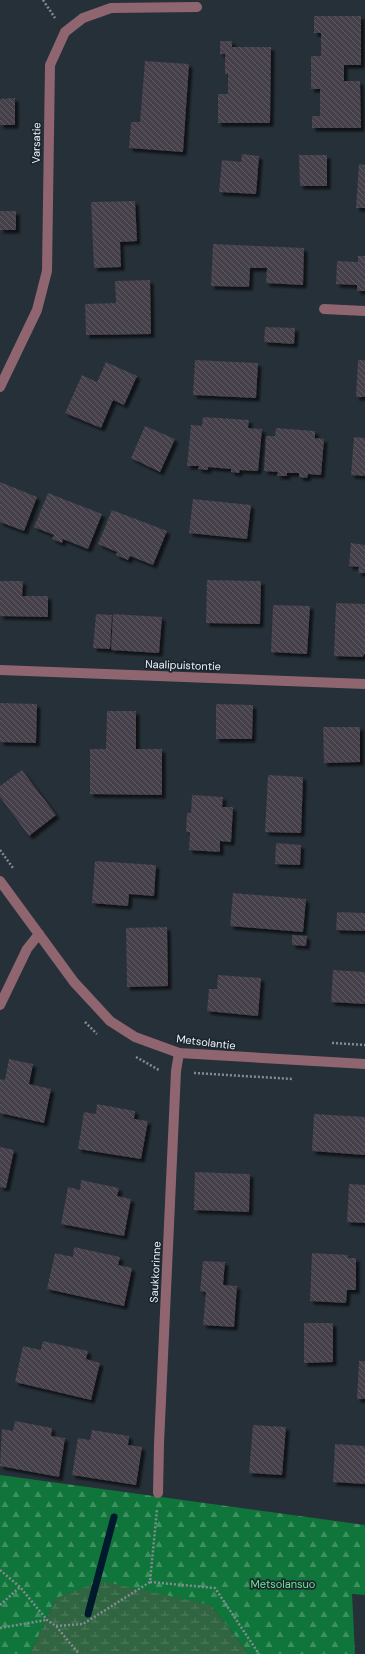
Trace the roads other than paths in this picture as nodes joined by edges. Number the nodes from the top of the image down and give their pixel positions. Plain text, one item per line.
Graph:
1 (197, 7) dead end
2 (324, 309) dead end
3 (365, 311) edge
4 (0, 387) edge
5 (0, 670) edge
6 (365, 684) edge
7 (0, 881) edge
8 (39, 934) junction
9 (0, 1005) edge
10 (179, 1053) junction
11 (365, 1064) edge
12 (158, 1493) road end

1 - 4 street, Varsatie
2 - 3 street
5 - 6 street, Naalipuistontie
7 - 8 street, Metsolantie
8 - 9 street
8 - 10 street, Metsolantie
10 - 11 street, Metsolantie
10 - 12 street, Saukkorinne

